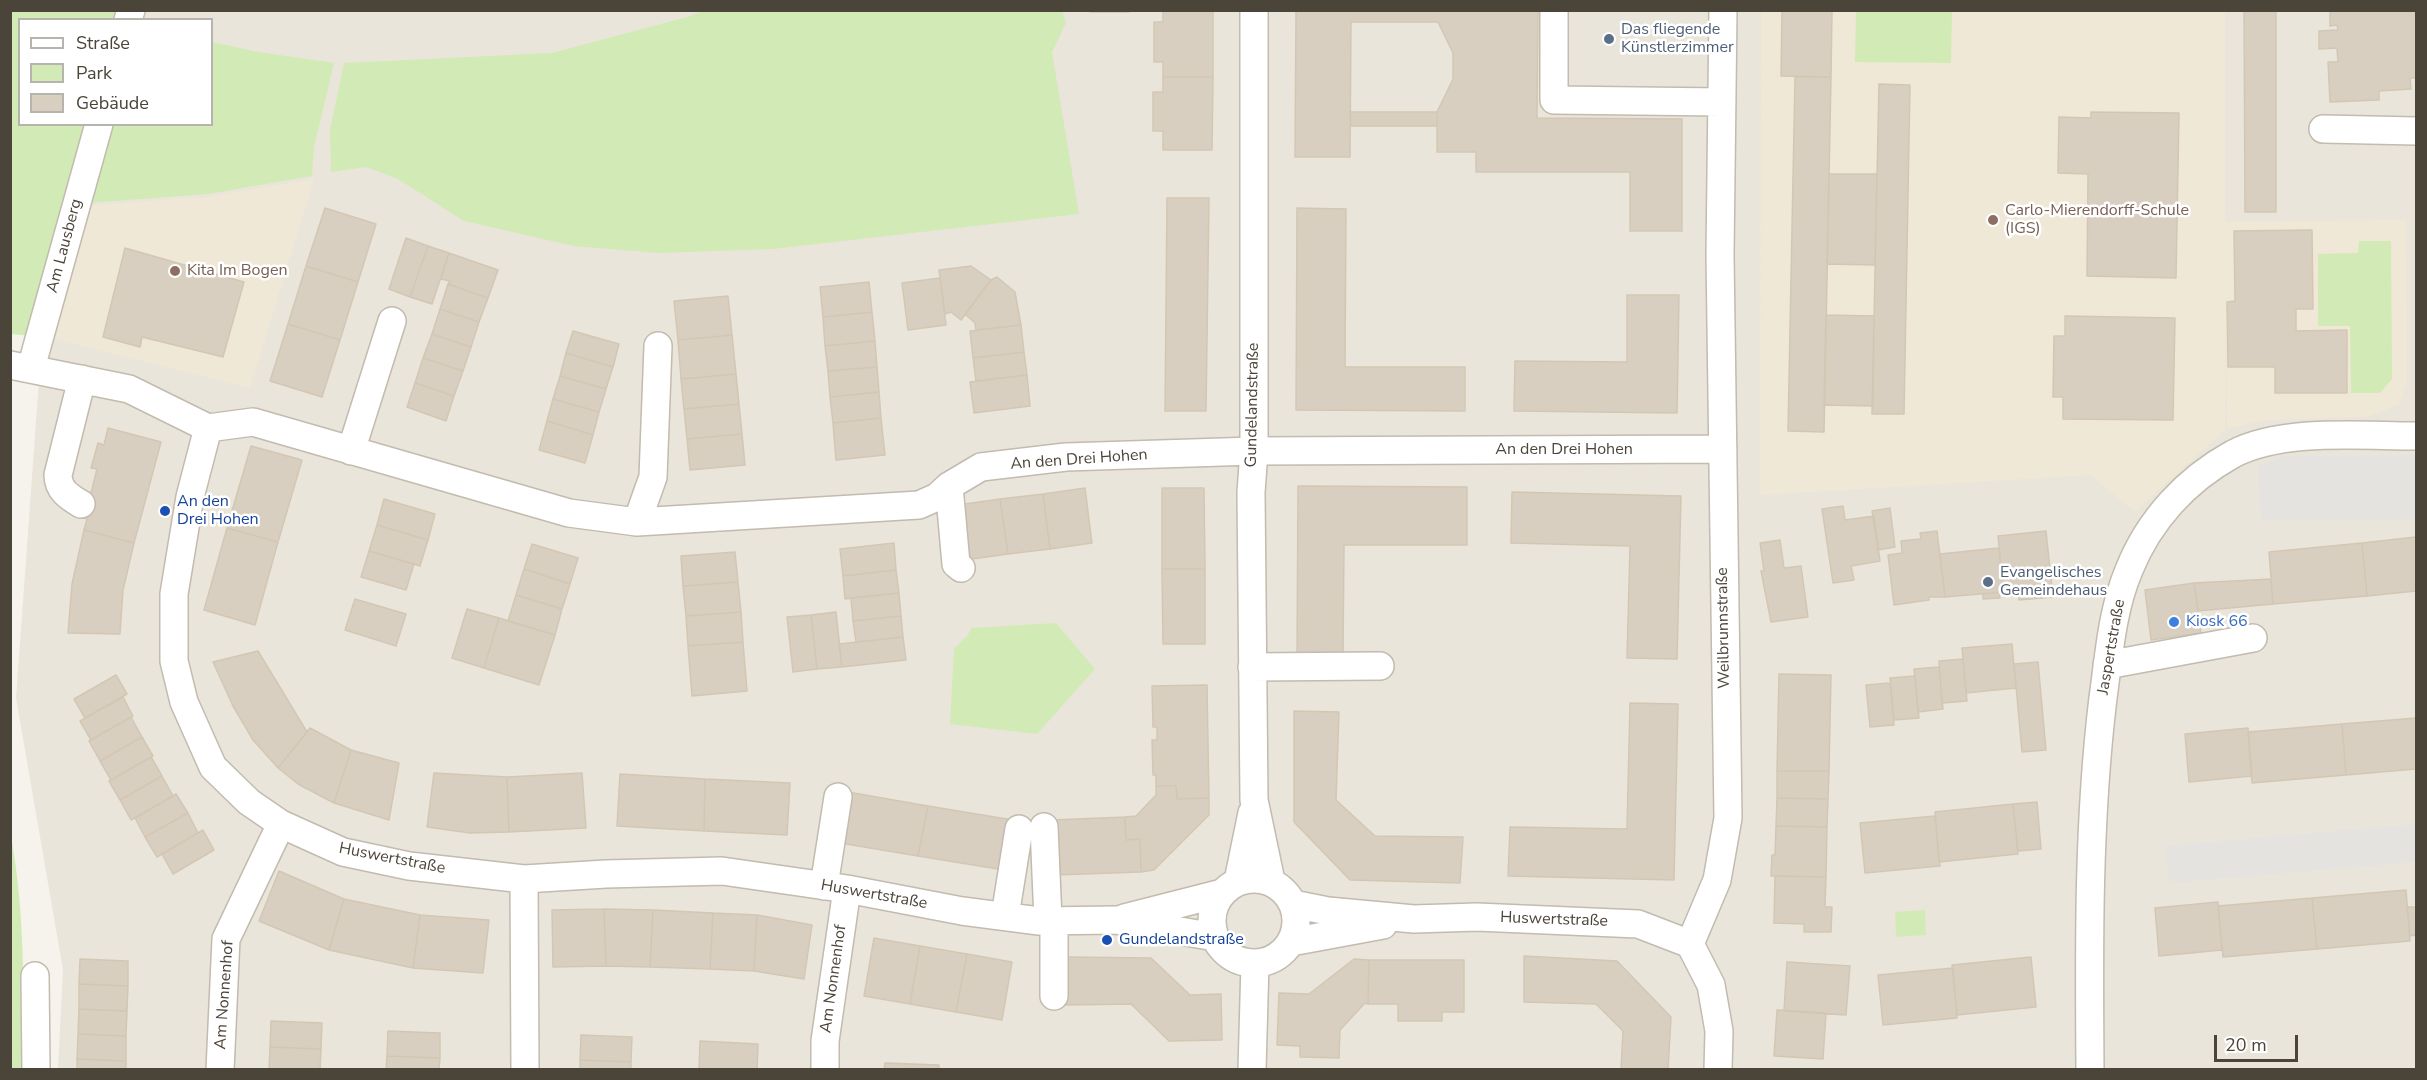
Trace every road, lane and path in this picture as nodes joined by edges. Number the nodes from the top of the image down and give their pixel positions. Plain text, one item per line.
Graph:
1 (1254, 10) edge
2 (1554, 10) edge
3 (1723, 10) edge
4 (1722, 102) junction
5 (98, 126) edge
6 (2323, 129) dead end
7 (2416, 131) edge
8 (392, 321) dead end
9 (658, 346) dead end
10 (21, 367) edge
11 (82, 379) junction
12 (208, 428) junction
13 (2416, 436) edge
14 (1723, 449) junction
15 (351, 451) junction
16 (1254, 451) junction
17 (949, 486) junction
18 (81, 504) dead end
19 (637, 522) junction
20 (961, 568) dead end
21 (2253, 638) dead end
22 (2107, 665) junction
23 (1380, 666) dead end
24 (1252, 667) junction
25 (838, 797) dead end
26 (1254, 800) junction
27 (280, 824) junction
28 (524, 879) junction
29 (1271, 881) junction
30 (836, 887) junction
31 (1230, 887) junction
32 (1293, 904) junction
33 (1005, 916) junction
34 (1414, 919) junction
35 (1051, 920) junction
36 (1116, 920) junction
37 (1215, 937) junction
38 (1291, 942) junction
39 (1690, 944) junction
40 (1255, 963) junction
41 (35, 976) dead end
42 (1054, 996) dead end
43 (36, 1070) edge
44 (220, 1070) edge
45 (525, 1070) edge
46 (825, 1070) edge
47 (1252, 1070) edge
48 (1718, 1070) edge
49 (2090, 1070) edge

1 - 16 street, Gundelandstraße
2 - 4 street
3 - 4 street, Weilbrunnstraße
4 - 14 street, Weilbrunnstraße
5 - 10 street, Am Lausberg
6 - 7 street
8 - 15 street
9 - 19 street
10 - 11 street
11 - 12 street
11 - 18 street
12 - 15 street, An den Drei Hohen
12 - 27 street, Huswertstraße
13 - 22 street, Jaspertstraße
14 - 16 street, An den Drei Hohen
14 - 39 street, Weilbrunnstraße
15 - 19 street, An den Drei Hohen
16 - 17 street, An den Drei Hohen
16 - 24 street, Gundelandstraße
17 - 19 street, An den Drei Hohen
17 - 20 street
21 - 22 street
22 - 49 street, Jaspertstraße
23 - 24 street
24 - 26 street, Gundelandstraße
25 - 30 street, Am Nonnenhof
26 - 29 street, Gundelandstraße
26 - 31 street, Gundelandstraße
27 - 28 street, Huswertstraße
27 - 44 street, Am Nonnenhof
28 - 30 street, Huswertstraße
28 - 45 street
29 - 31 street
29 - 32 street
30 - 33 street, Huswertstraße
30 - 46 street, Am Nonnenhof
31 - 36 street, Huswertstraße
31 - 37 street
32 - 34 street, Huswertstraße
32 - 38 street
33 - 35 street, Huswertstraße
33 - 35 street
34 - 38 street, Huswertstraße
34 - 39 street, Huswertstraße
35 - 36 street, Huswertstraße
35 - 42 street
36 - 37 street, Huswertstraße
37 - 40 street
38 - 40 street
39 - 48 street
40 - 47 street
41 - 43 street

